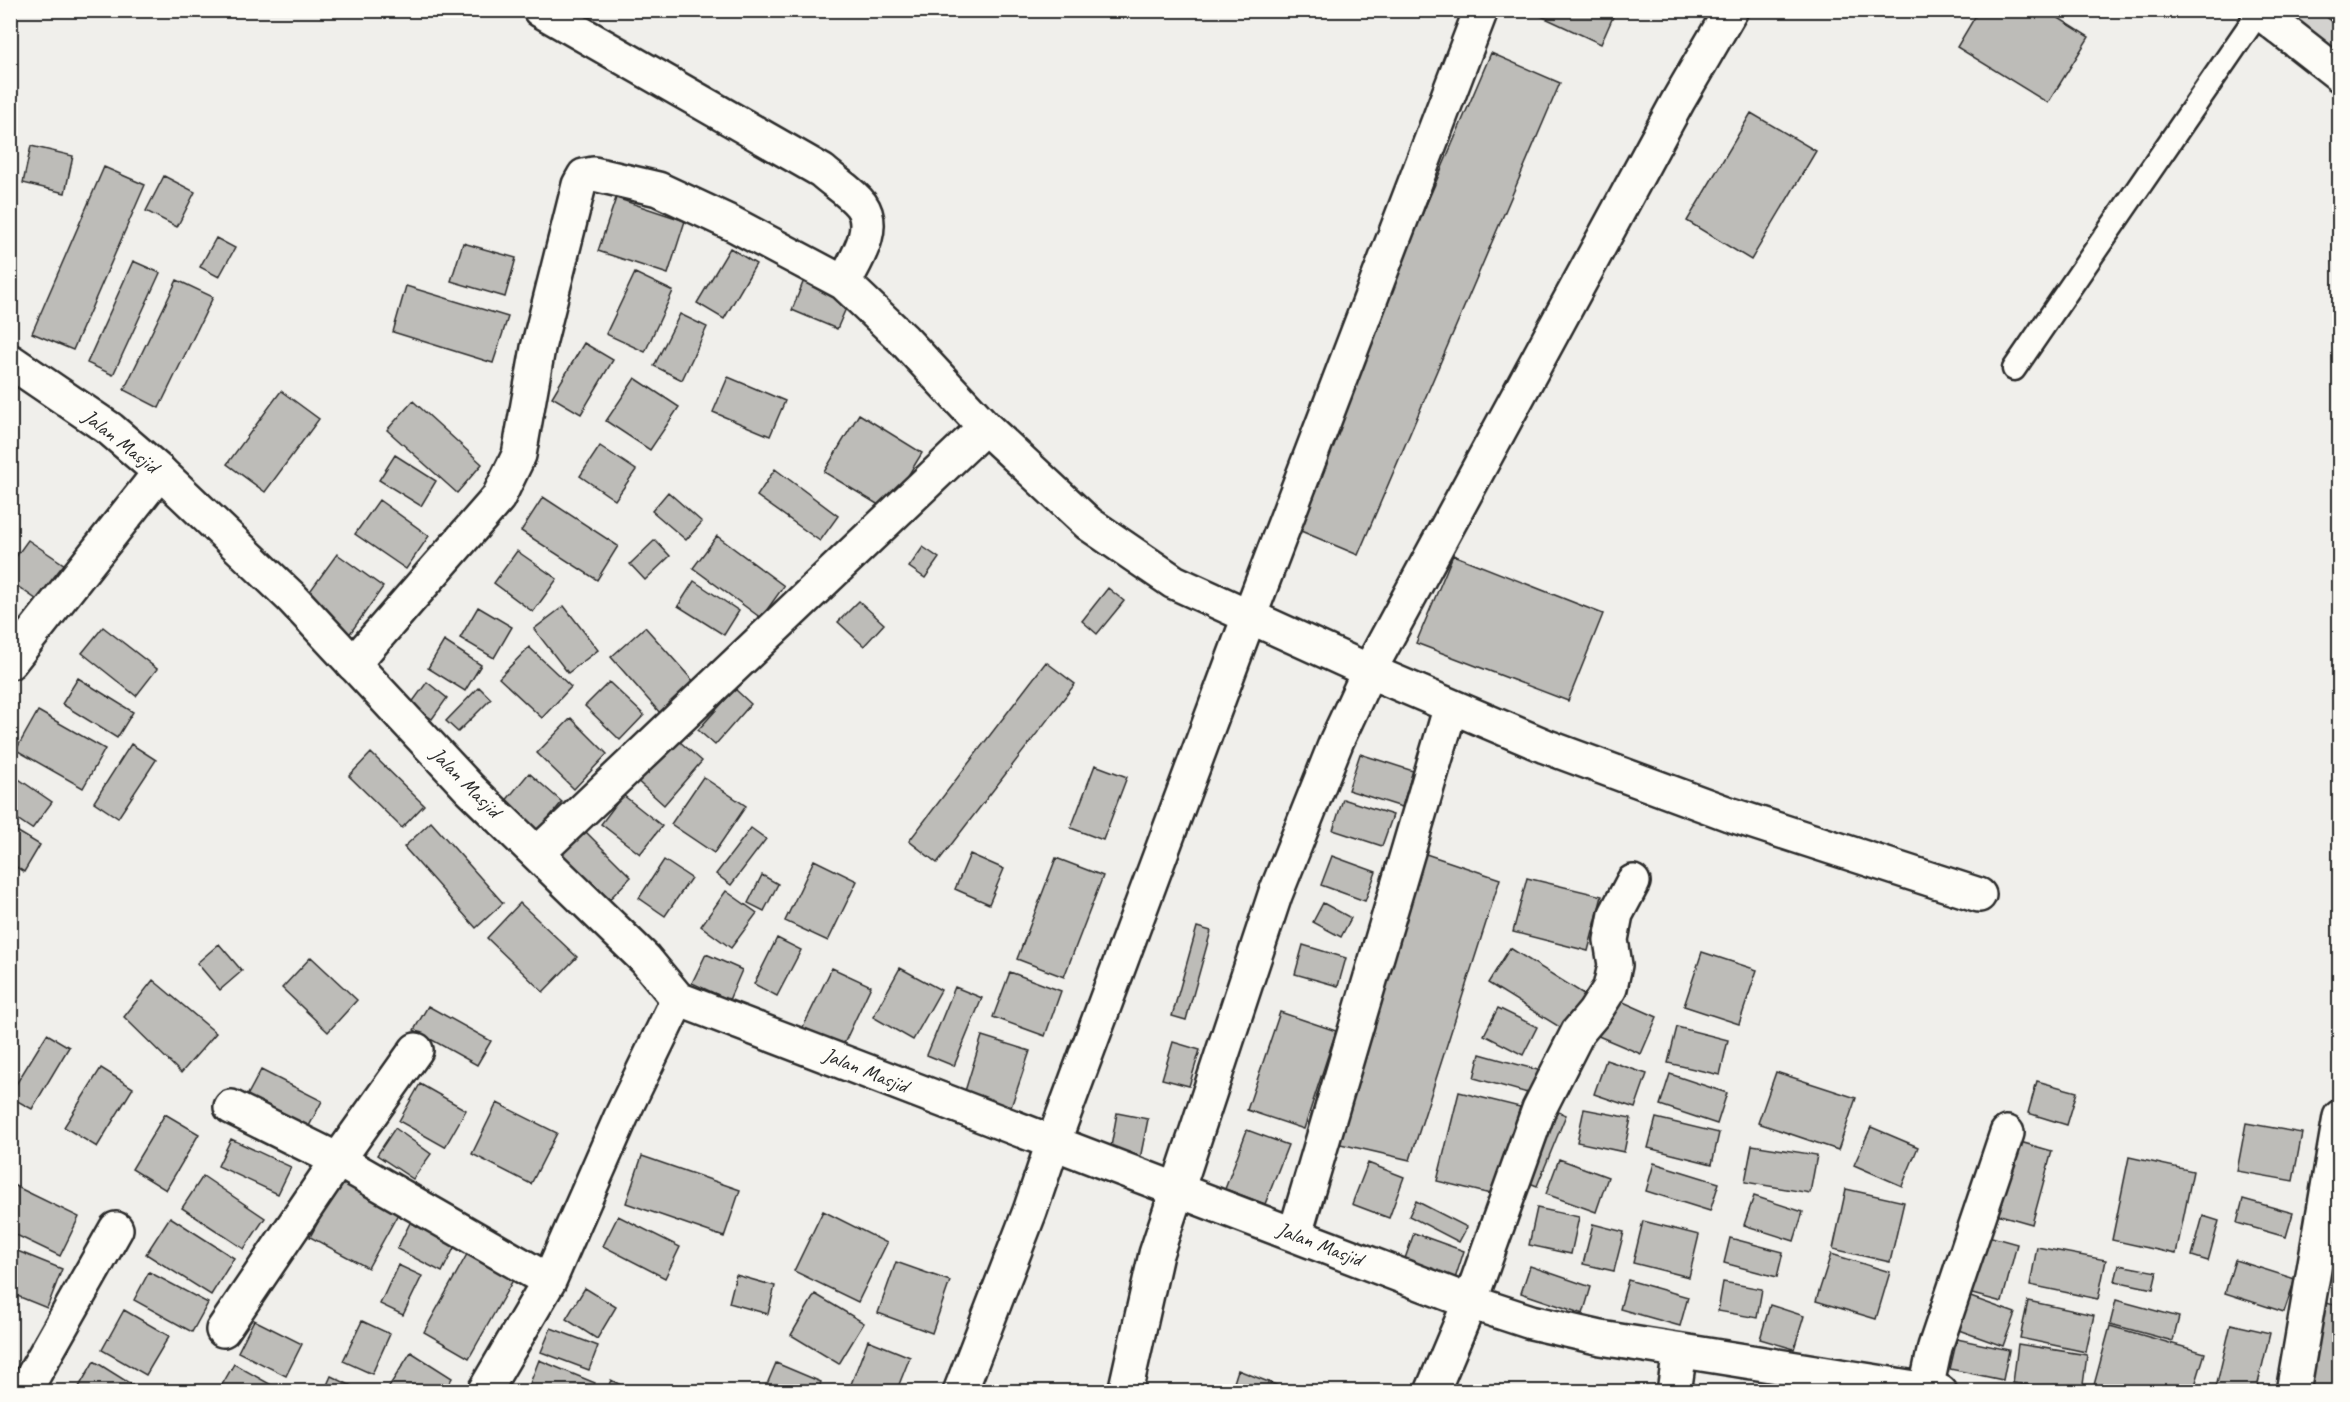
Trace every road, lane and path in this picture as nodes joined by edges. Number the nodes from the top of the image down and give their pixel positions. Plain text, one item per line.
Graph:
1 (540, 10) edge
2 (1481, 10) edge
3 (1731, 10) edge
4 (2258, 11) edge
5 (2340, 75) edge
6 (844, 283) junction
7 (10, 361) edge
8 (2014, 369) dead end
9 (985, 427) junction
10 (160, 472) junction
11 (1249, 617) junction
12 (10, 662) edge
13 (353, 664) junction
14 (1369, 670) junction
15 (1451, 706) junction
16 (538, 853) junction
17 (1633, 882) dead end
18 (1979, 895) dead end
19 (678, 999) junction
20 (416, 1050) dead end
21 (231, 1107) dead end
22 (2340, 1118) edge
23 (2007, 1133) dead end
24 (1053, 1143) junction
25 (338, 1160) junction
26 (1177, 1189) junction
27 (116, 1229) dead end
28 (1295, 1234) junction
29 (549, 1281) junction
30 (1470, 1302) junction
31 (223, 1330) dead end
32 (1680, 1351) junction
33 (1127, 1383) edge
34 (10, 1386) edge
35 (1863, 1386) edge
36 (1933, 1390) edge
37 (19, 1392) edge
38 (24, 1392) edge
39 (484, 1392) edge
40 (960, 1392) edge
41 (1432, 1392) edge
42 (1674, 1392) edge
43 (2293, 1392) edge

1 - 6 street
2 - 11 street
3 - 14 street
4 - 5 street
4 - 8 lane
6 - 9 street
6 - 13 street
7 - 10 street, Jalan Masjid
9 - 11 street
9 - 16 street
10 - 12 street
10 - 13 street, Jalan Masjid
11 - 14 street
11 - 24 street
13 - 16 street, Jalan Masjid
14 - 15 street
14 - 26 street
15 - 18 street
15 - 28 street
16 - 19 street, Jalan Masjid
17 - 30 street
19 - 24 street, Jalan Masjid
19 - 29 street
20 - 25 street
21 - 25 street
22 - 43 street
23 - 36 street
24 - 26 street, Jalan Masjid
24 - 40 street
25 - 29 street
25 - 31 street
26 - 28 street, Jalan Masjid
26 - 33 street
27 - 38 street
28 - 30 street, Jalan Masjid
29 - 39 street
30 - 32 street, Jalan Masjid
30 - 41 street
32 - 35 street, Jalan Masjid
32 - 42 street
34 - 37 street
35 - 36 street, Jalan Masjid

